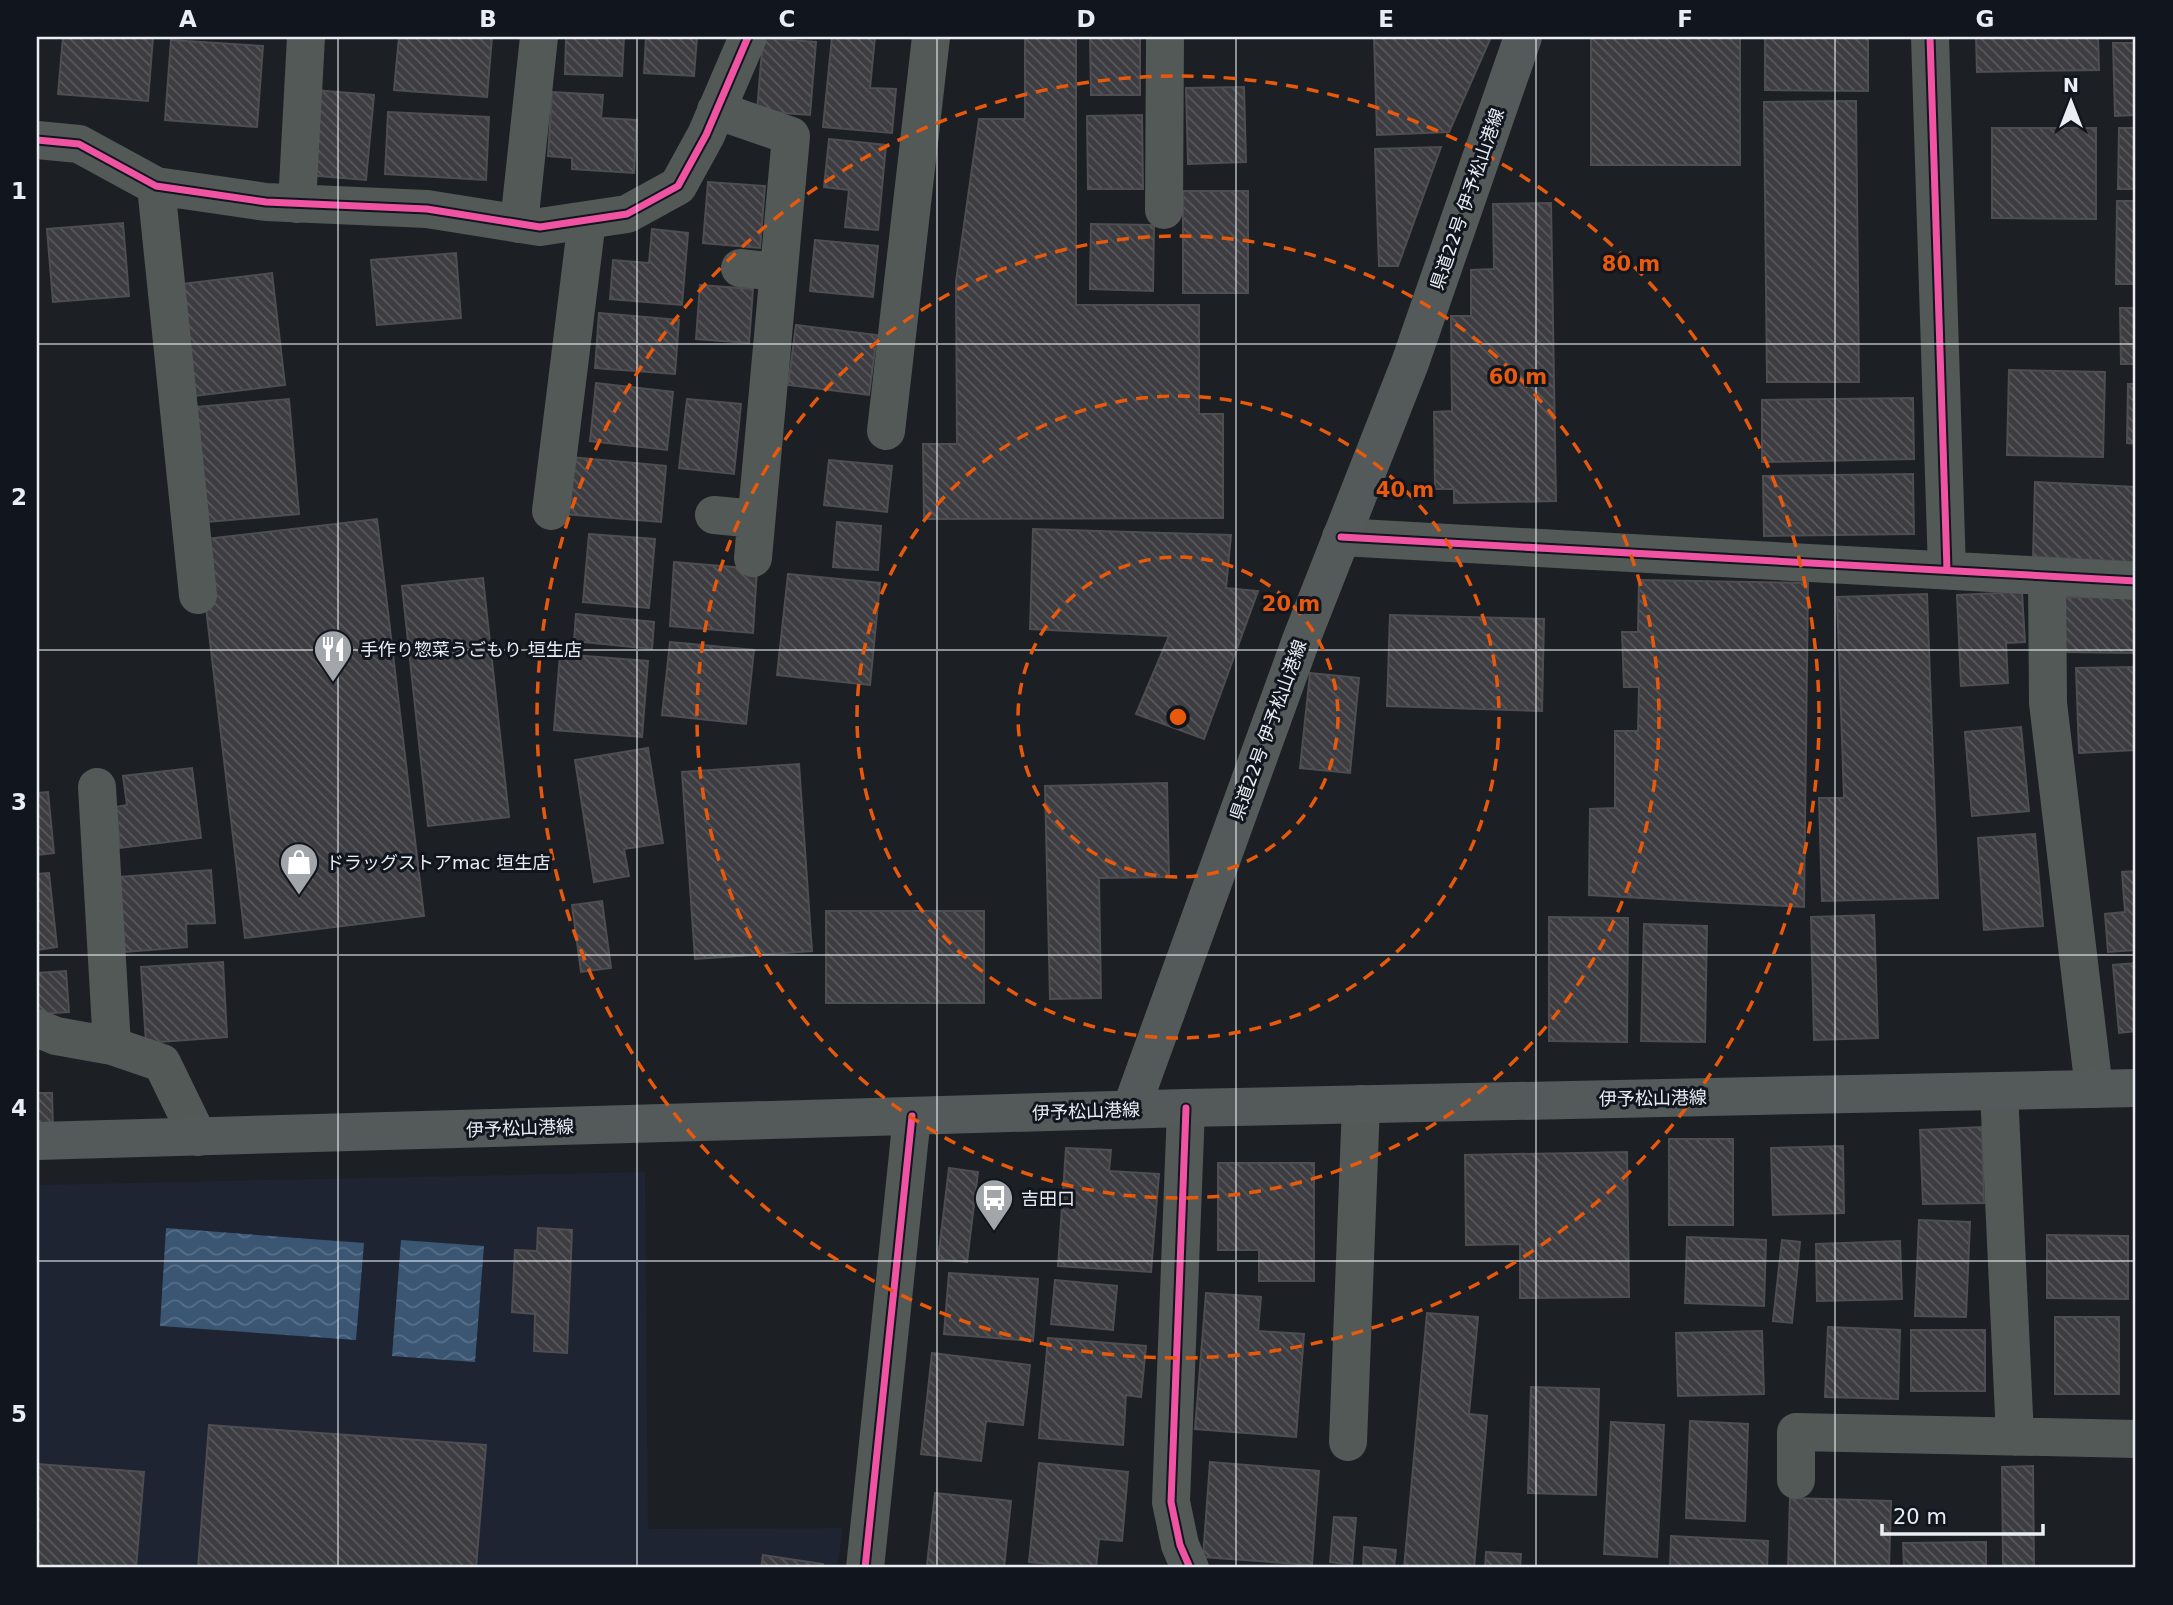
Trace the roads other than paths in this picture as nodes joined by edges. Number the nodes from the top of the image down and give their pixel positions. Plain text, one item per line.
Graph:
1 (306, 37) edge
2 (539, 37) edge
3 (748, 37) edge
4 (931, 37) edge
5 (1164, 37) edge
6 (1523, 37) edge
7 (1930, 37) edge
8 (716, 110) junction
9 (37, 140) edge
10 (156, 186) junction
11 (297, 204) junction
12 (1164, 210) dead end
13 (587, 220) junction
14 (519, 224) junction
15 (740, 268) dead end
16 (778, 272) junction
17 (886, 431) dead end
18 (551, 511) dead end
19 (713, 515) dead end
20 (756, 519) junction
21 (1341, 537) junction
22 (753, 558) dead end
23 (1947, 570) junction
24 (2047, 576) junction
25 (2136, 581) edge
26 (198, 595) dead end
27 (97, 788) dead end
28 (37, 1028) edge
29 (111, 1046) junction
30 (2136, 1088) edge
31 (2094, 1089) junction
32 (1999, 1091) junction
33 (1361, 1104) junction
34 (1186, 1108) junction
35 (1131, 1109) junction
36 (912, 1116) junction
37 (198, 1137) junction
38 (37, 1141) edge
39 (2015, 1437) junction
40 (2136, 1438) edge
41 (1348, 1442) dead end
42 (1797, 1480) dead end
43 (865, 1568) edge
44 (1190, 1568) edge

1 - 11 street
2 - 14 street
3 - 8 street
4 - 17 street
5 - 12 street
6 - 21 main road, 県道22号 伊予松山港線
7 - 23 street
8 - 13 street
8 - 16 street
9 - 10 street
10 - 11 street
10 - 26 street
11 - 14 street
13 - 14 street
13 - 18 street
15 - 16 street
16 - 20 street
19 - 20 street
20 - 22 street
21 - 23 street
21 - 35 main road, 県道22号 伊予松山港線
23 - 24 street
24 - 25 street
24 - 31 street
27 - 29 street
28 - 29 street
29 - 37 street
30 - 31 main road, 伊予松山港線
31 - 32 main road, 伊予松山港線
32 - 33 main road, 伊予松山港線
32 - 39 street
33 - 34 main road, 伊予松山港線
33 - 41 street
34 - 35 main road, 伊予松山港線
34 - 44 street
35 - 36 main road, 伊予松山港線
36 - 37 main road, 伊予松山港線
36 - 43 street
37 - 38 main road, 伊予松山港線
39 - 40 street
39 - 42 street

